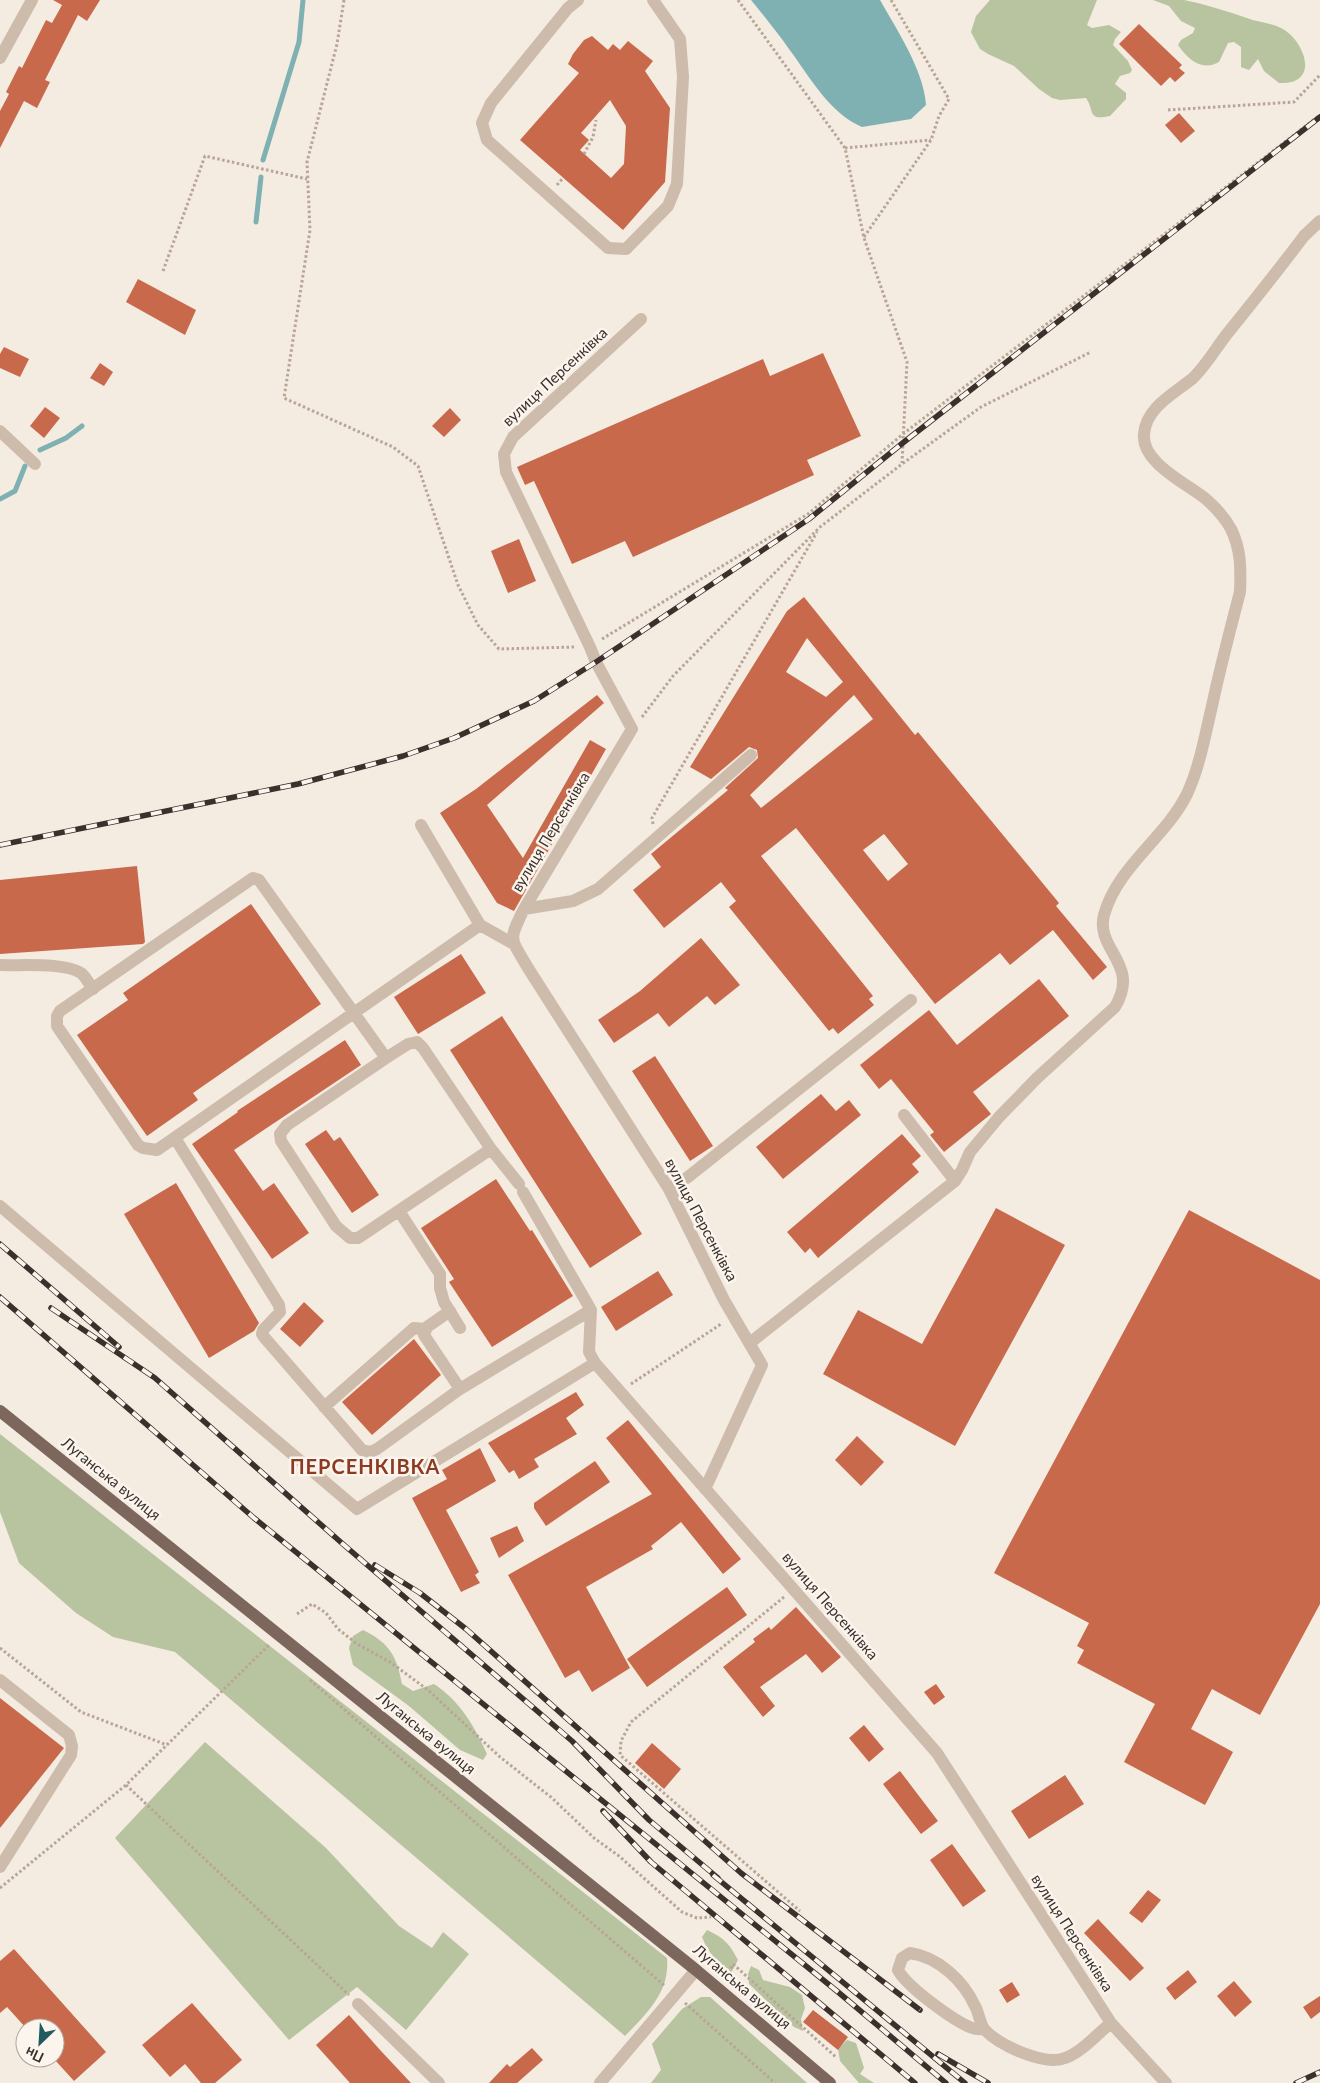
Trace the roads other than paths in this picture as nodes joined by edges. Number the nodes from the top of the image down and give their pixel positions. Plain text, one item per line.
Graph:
1 (32, 0) edge
2 (578, 0) edge
3 (653, 0) edge
4 (0, 58) edge
5 (1320, 221) edge
6 (641, 319) dead end
7 (0, 431) edge
8 (34, 464) dead end
9 (751, 755) dead end
10 (421, 826) dead end
11 (524, 909) junction
12 (480, 925) junction
13 (514, 944) junction
14 (0, 966) edge
15 (92, 989) junction
16 (910, 1000) dead end
17 (355, 1014) junction
18 (386, 1058) junction
19 (904, 1115) dead end
20 (175, 1138) junction
21 (491, 1149) junction
22 (955, 1181) junction
23 (669, 1189) junction
24 (0, 1206) edge
25 (399, 1211) junction
26 (591, 1310) junction
27 (450, 1311) junction
28 (460, 1328) dead end
29 (424, 1329) junction
30 (750, 1342) junction
31 (595, 1363) junction
32 (460, 1389) junction
33 (324, 1407) junction
34 (0, 1411) edge
35 (705, 1489) junction
36 (0, 1680) edge
37 (4, 1850) edge
38 (0, 1867) edge
39 (696, 1970) junction
40 (358, 2004) road end
41 (1111, 2023) junction
42 (984, 2029) junction
43 (439, 2083) edge
44 (600, 2083) edge
45 (830, 2083) edge
46 (1166, 2083) edge

1 - 4 street
2 - 3 street
5 - 22 street
6 - 11 street, вулиця Персенківка
7 - 8 street
9 - 11 street
10 - 12 street
11 - 13 street, вулиця Персенківка
12 - 13 street
12 - 17 street
13 - 23 street, вулиця Персенківка
14 - 15 street
15 - 17 street
15 - 20 street
16 - 23 street
17 - 18 street
17 - 20 street
18 - 21 street
18 - 25 street
19 - 22 street
20 - 33 street
21 - 25 street
21 - 26 street
22 - 30 street
23 - 30 street, вулиця Персенківка
24 - 31 street
25 - 27 street
26 - 31 street
26 - 32 street
27 - 28 street
27 - 29 street
29 - 32 street
29 - 33 street
30 - 35 street, вулиця Персенківка
31 - 35 street
32 - 33 street
34 - 39 main road, Луганська вулиця
35 - 41 street, вулиця Персенківка
36 - 37 street
37 - 38 street
39 - 44 street
39 - 45 main road, Луганська вулиця
40 - 43 street
41 - 42 street
41 - 46 street, вулиця Персенківка
42 - 42 street

